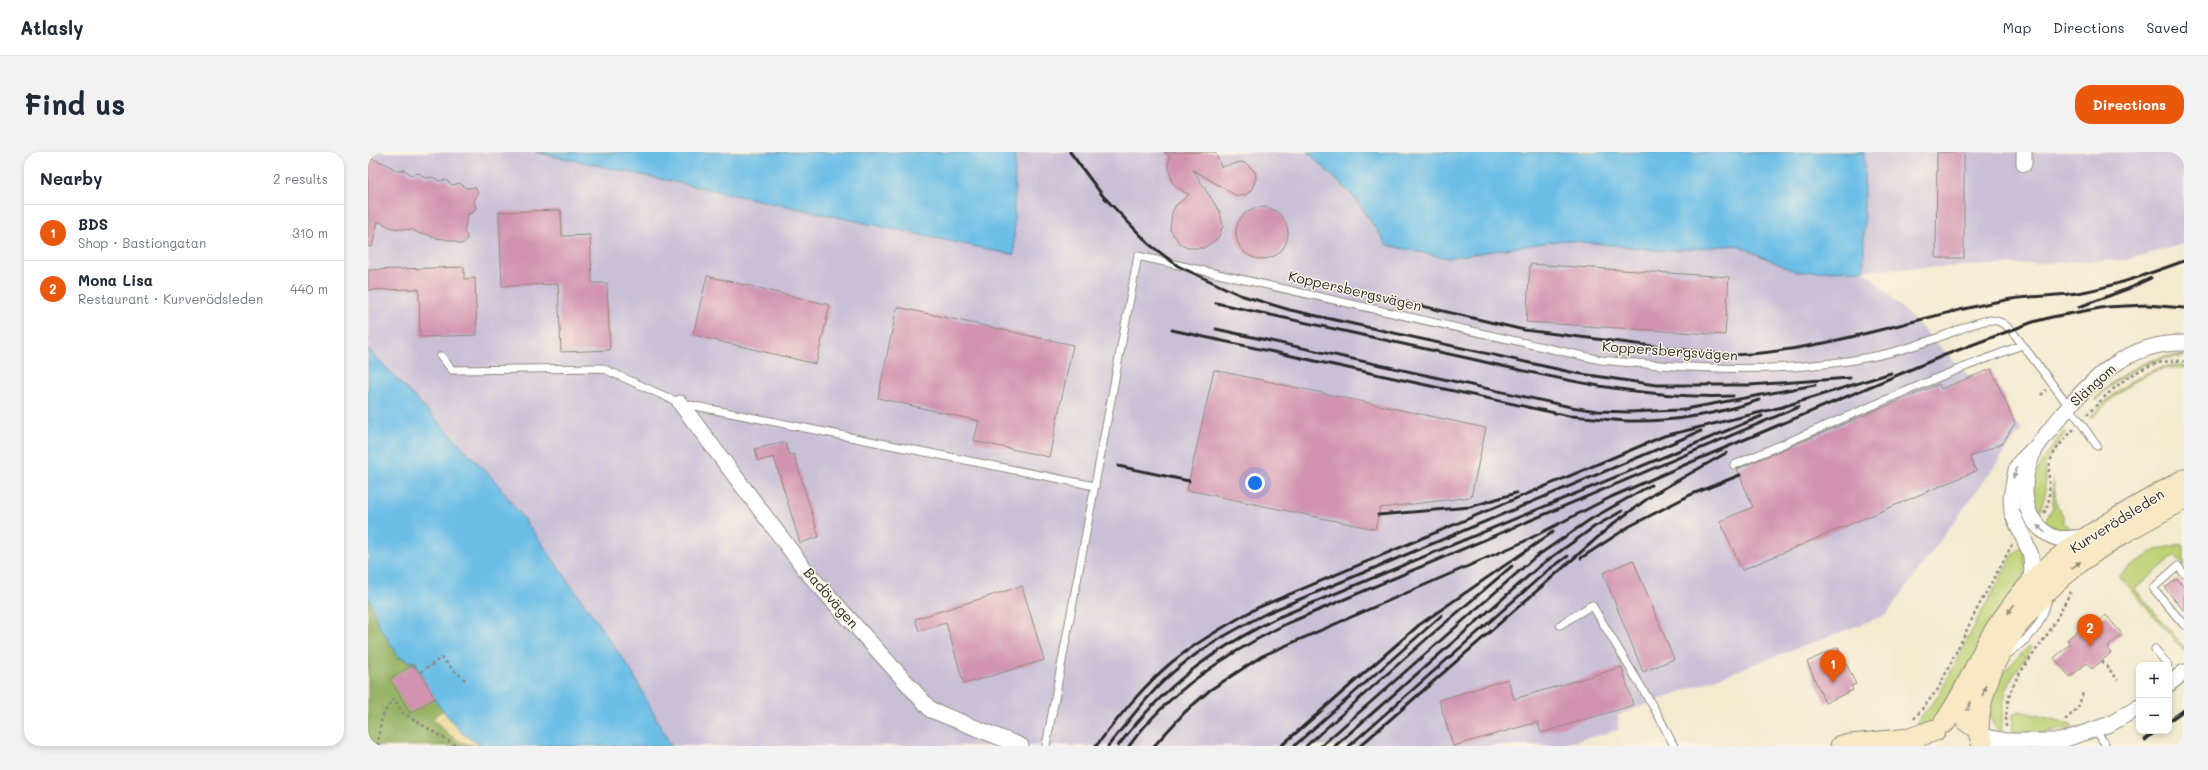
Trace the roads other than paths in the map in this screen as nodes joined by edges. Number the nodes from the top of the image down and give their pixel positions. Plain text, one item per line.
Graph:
1 (2184, 343) edge
2 (2022, 344) junction
3 (441, 356) dead end
4 (680, 403) junction
5 (2070, 406) junction
6 (2039, 444) junction
7 (2097, 446) dead end
8 (1734, 465) dead end
9 (2184, 480) edge
10 (1095, 486) junction
11 (2184, 499) edge
12 (2090, 536) junction
13 (2184, 574) edge
14 (2028, 588) junction
15 (1560, 625) dead end
16 (2184, 625) edge
17 (2155, 649) dead end
18 (2174, 673) edge
19 (2136, 709) edge
20 (2096, 730) junction
21 (1937, 733) edge
22 (1981, 737) edge
23 (2055, 743) edge
24 (1021, 746) edge
25 (1046, 746) edge
26 (1674, 746) edge
27 (1841, 746) edge
28 (2106, 746) edge

1 - 5 street, Slängom
2 - 5 lane, Koppersbergsvägen
2 - 8 lane
2 - 10 lane, Koppersbergsvägen
3 - 4 lane
4 - 10 lane
4 - 24 street, Badövägen
5 - 6 street, Slängom
5 - 7 lane, Koppersbergsvägen
12 -> 6 street, Slängom
6 -> 14 street, Slängom
9 - 12 main road, Kurverödsleden
10 - 25 lane
22 -> 11 main road, Kurverödsleden
12 - 14 main road, Kurverödsleden
13 - 16 lane
14 -> 21 main road, Kurverödsleden
15 - 26 lane
17 - 18 lane
19 - 20 street
20 - 23 street
20 - 28 lane
21 - 22 main road
21 - 27 main road
22 - 23 street

